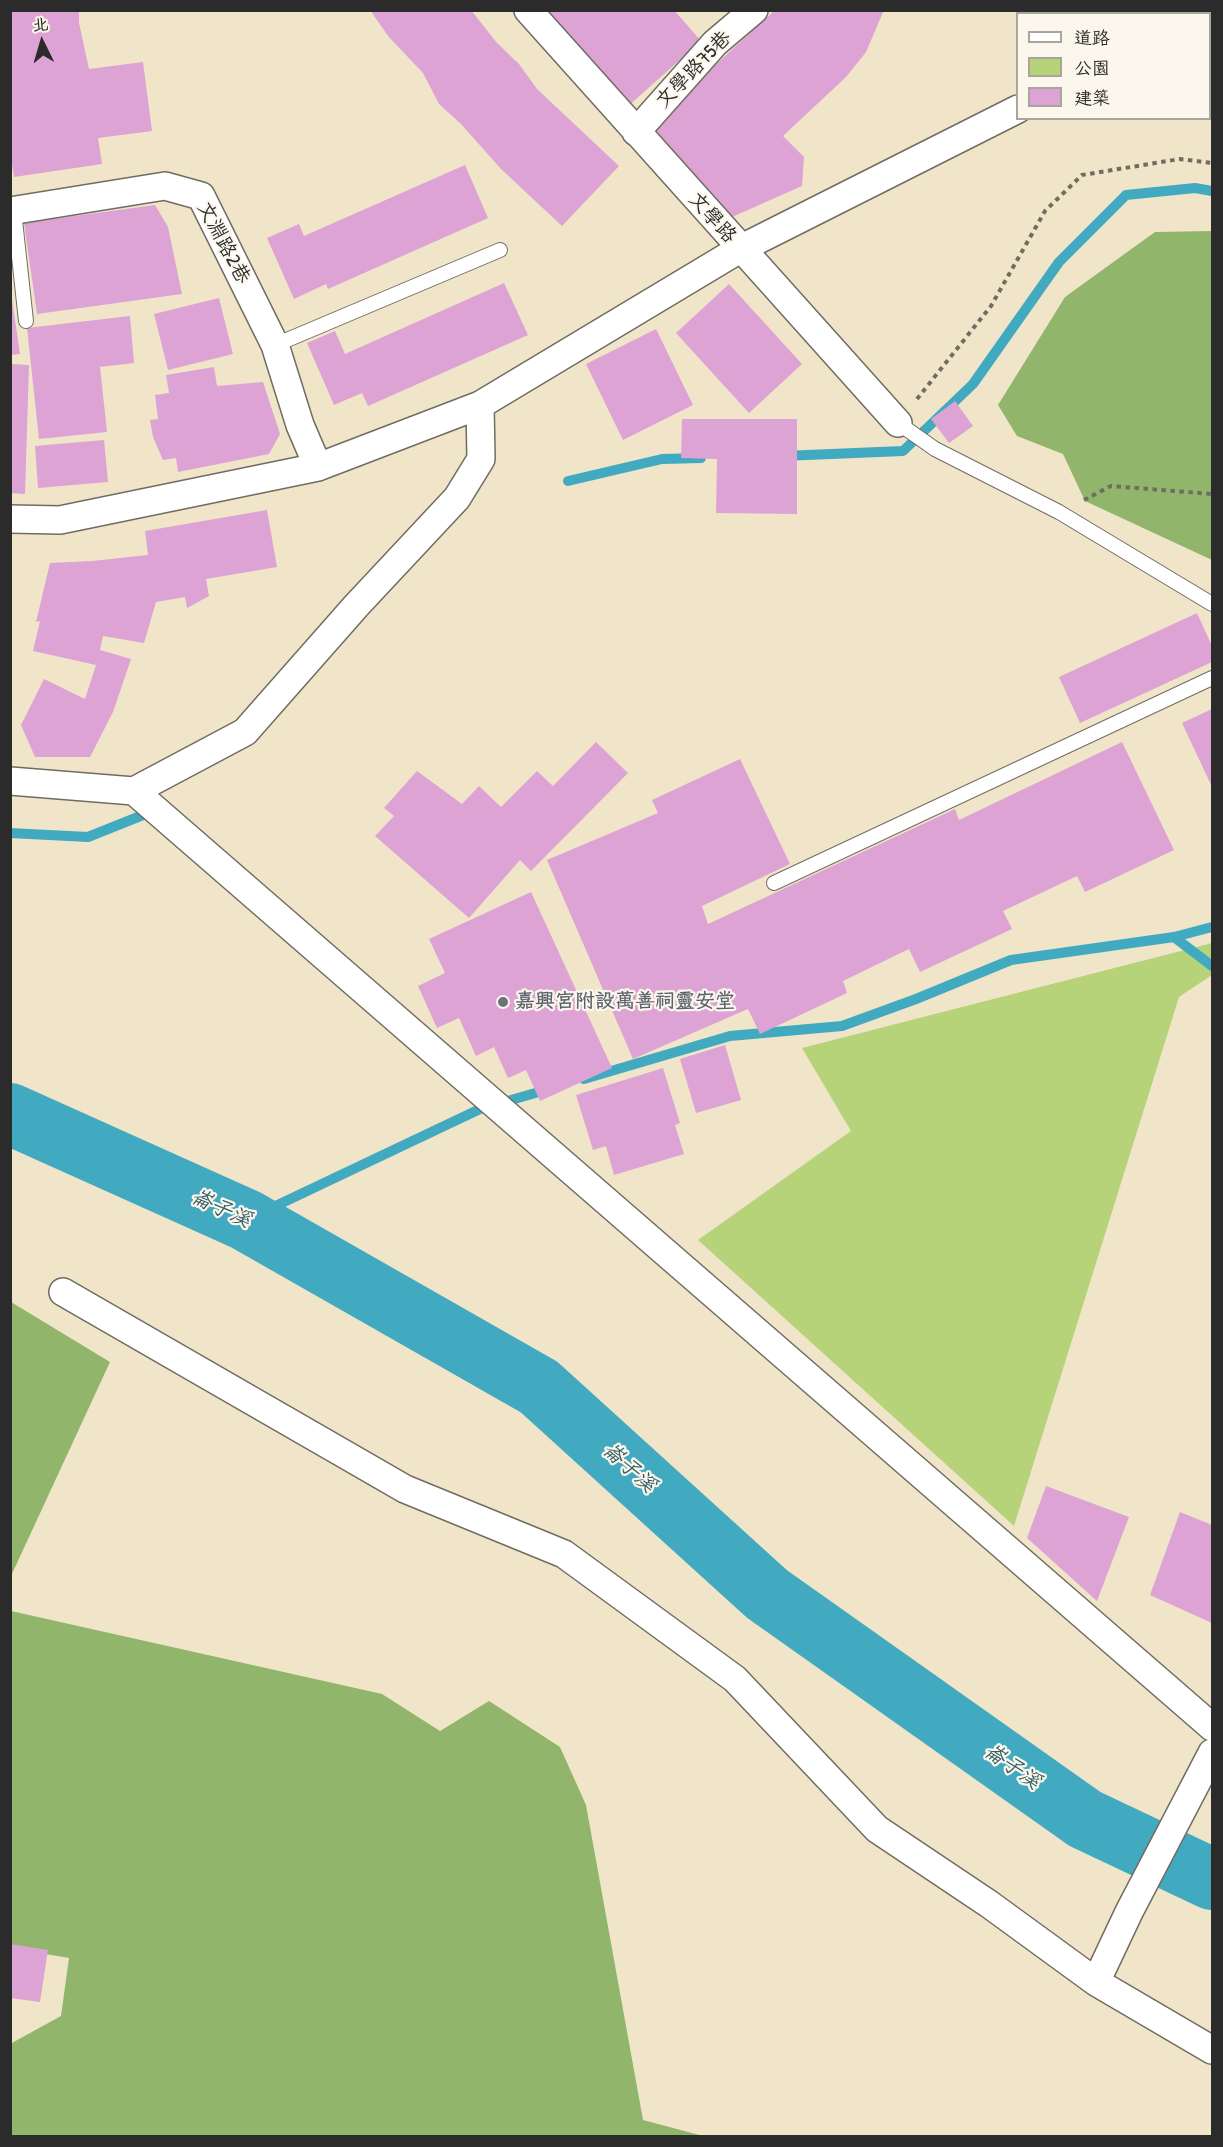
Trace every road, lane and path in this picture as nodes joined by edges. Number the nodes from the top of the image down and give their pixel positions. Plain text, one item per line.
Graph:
1 (528, 10) edge
2 (754, 10) edge
3 (1016, 110) edge
4 (636, 132) junction
5 (1212, 163) edge
6 (13, 211) edge
7 (740, 249) junction
8 (500, 250) dead end
9 (26, 321) dead end
10 (275, 345) junction
11 (480, 405) junction
12 (898, 423) junction
13 (318, 467) junction
14 (1212, 494) edge
15 (1059, 512) junction
16 (10, 519) edge
17 (1212, 604) edge
18 (1212, 678) edge
19 (10, 781) edge
20 (134, 791) junction
21 (774, 883) dead end
22 (63, 1292) dead end
23 (1212, 1726) edge
24 (1212, 1753) edge
25 (1096, 1982) junction
26 (1212, 2050) edge

1 - 4 street, 文學路
2 - 4 street, 文學路75巷
3 - 7 street
4 - 7 street, 文學路
5 - 12 path
6 - 9 lane
6 - 10 street, 文淵路2巷
7 - 11 street
7 - 12 street, 文學路
8 - 10 lane
10 - 13 street, 文淵路2巷
11 - 13 street
11 - 20 street
12 - 15 lane
13 - 16 street
14 - 15 path
15 - 17 lane
18 - 21 lane
19 - 20 street
20 - 23 street
22 - 25 street
24 - 25 street
25 - 26 street

